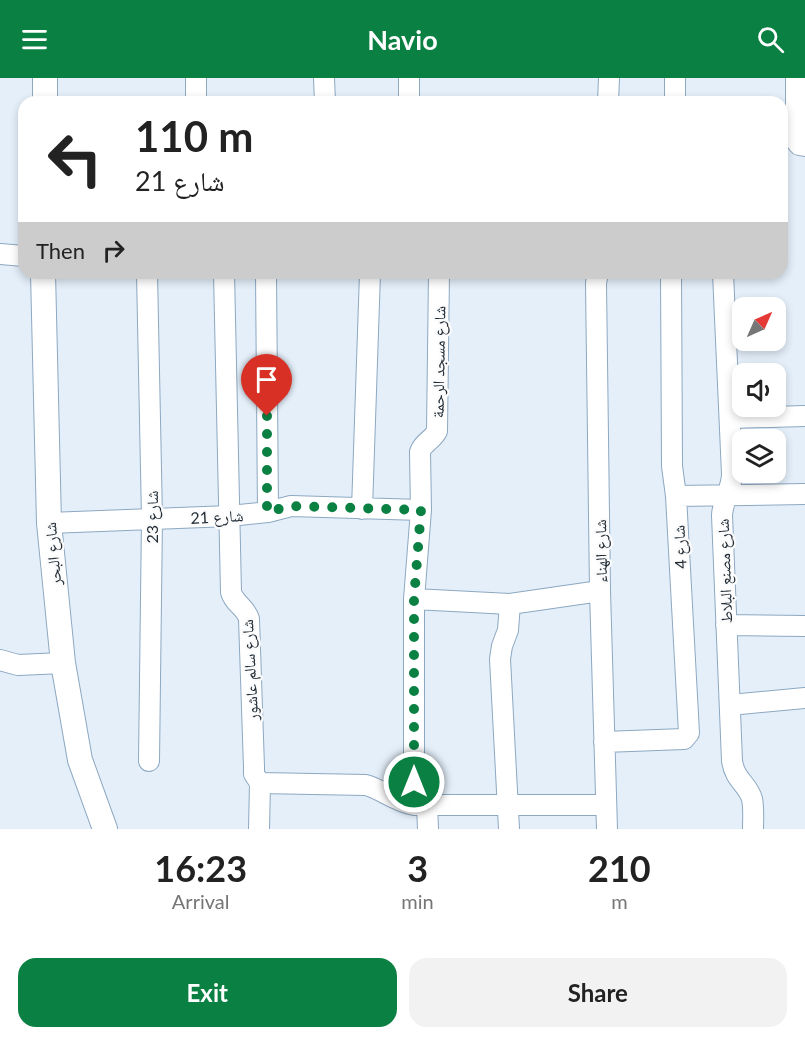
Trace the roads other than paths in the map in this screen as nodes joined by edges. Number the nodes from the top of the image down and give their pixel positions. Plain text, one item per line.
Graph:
1 (45, 78) edge
2 (196, 78) edge
3 (324, 78) edge
4 (409, 78) edge
5 (609, 78) edge
6 (675, 78) edge
7 (796, 78) edge
8 (45, 96) edge
9 (196, 96) edge
10 (325, 96) edge
11 (409, 96) edge
12 (608, 96) edge
13 (675, 96) edge
14 (800, 114) edge
15 (805, 146) edge
16 (0, 254) edge
17 (18, 256) edge
18 (43, 279) edge
19 (147, 279) edge
20 (224, 279) edge
21 (267, 279) edge
22 (370, 279) edge
23 (439, 279) edge
24 (597, 279) edge
25 (671, 279) edge
26 (723, 279) edge
27 (805, 416) edge
28 (730, 418) junction
29 (805, 494) edge
30 (726, 495) junction
31 (676, 496) junction
32 (362, 509) junction
33 (421, 510) junction
34 (267, 512) junction
35 (230, 516) junction
36 (152, 518) junction
37 (49, 524) junction
38 (600, 591) junction
39 (414, 599) junction
40 (510, 603) junction
41 (726, 625) junction
42 (805, 626) edge
43 (0, 660) edge
44 (63, 663) junction
45 (805, 698) edge
46 (730, 705) junction
47 (604, 742) junction
48 (149, 761) dead end
49 (260, 783) junction
50 (421, 805) junction
51 (507, 805) junction
52 (606, 805) junction
53 (105, 829) edge
54 (259, 829) edge
55 (428, 829) edge
56 (509, 829) edge
57 (607, 829) edge
58 (753, 829) edge

1 - 8 street
2 - 9 street
3 - 10 street
4 - 11 street
5 - 12 street
6 - 13 street
7 - 14 street
14 - 15 street
16 - 17 street
18 - 37 street, شارع البحر
19 - 36 street, شارع 23
20 - 35 street, شارع سالم عاشور
21 - 34 street
22 - 32 street
23 - 33 street, شارع مسجد الرحمة
24 - 38 street, شارع الهناء
25 - 31 street, شارع 4
26 - 28 street, شارع مصنع البلاط
27 - 28 street
28 - 30 street, شارع مصنع البلاط
29 - 30 street
30 - 31 street
30 - 41 street, شارع مصنع البلاط
31 - 47 street, شارع 4
32 - 33 street, شارع 21
32 - 34 street, شارع 21
33 - 39 street, شارع مسجد الرحمة
34 - 35 street, شارع 21
35 - 36 street, شارع 21
35 - 49 street, شارع سالم عاشور
36 - 37 street, شارع 21
36 - 48 street, شارع 23
37 - 44 street, شارع البحر
38 - 40 street
38 - 47 street, شارع الهناء
39 - 40 street
39 - 50 street, شارع مسجد الرحمة
40 - 51 street
41 - 42 street
41 - 46 street, شارع مصنع البلاط
43 - 44 street
44 - 53 street, شارع البحر
45 - 46 street
46 - 58 street, شارع مصنع البلاط
47 - 52 street, شارع الهناء
49 - 50 street
49 - 54 street, شارع سالم عاشور
50 - 51 street
50 - 55 street, شارع مسجد الرحمة
51 - 52 street
51 - 56 street
52 - 57 street, شارع الهناء

